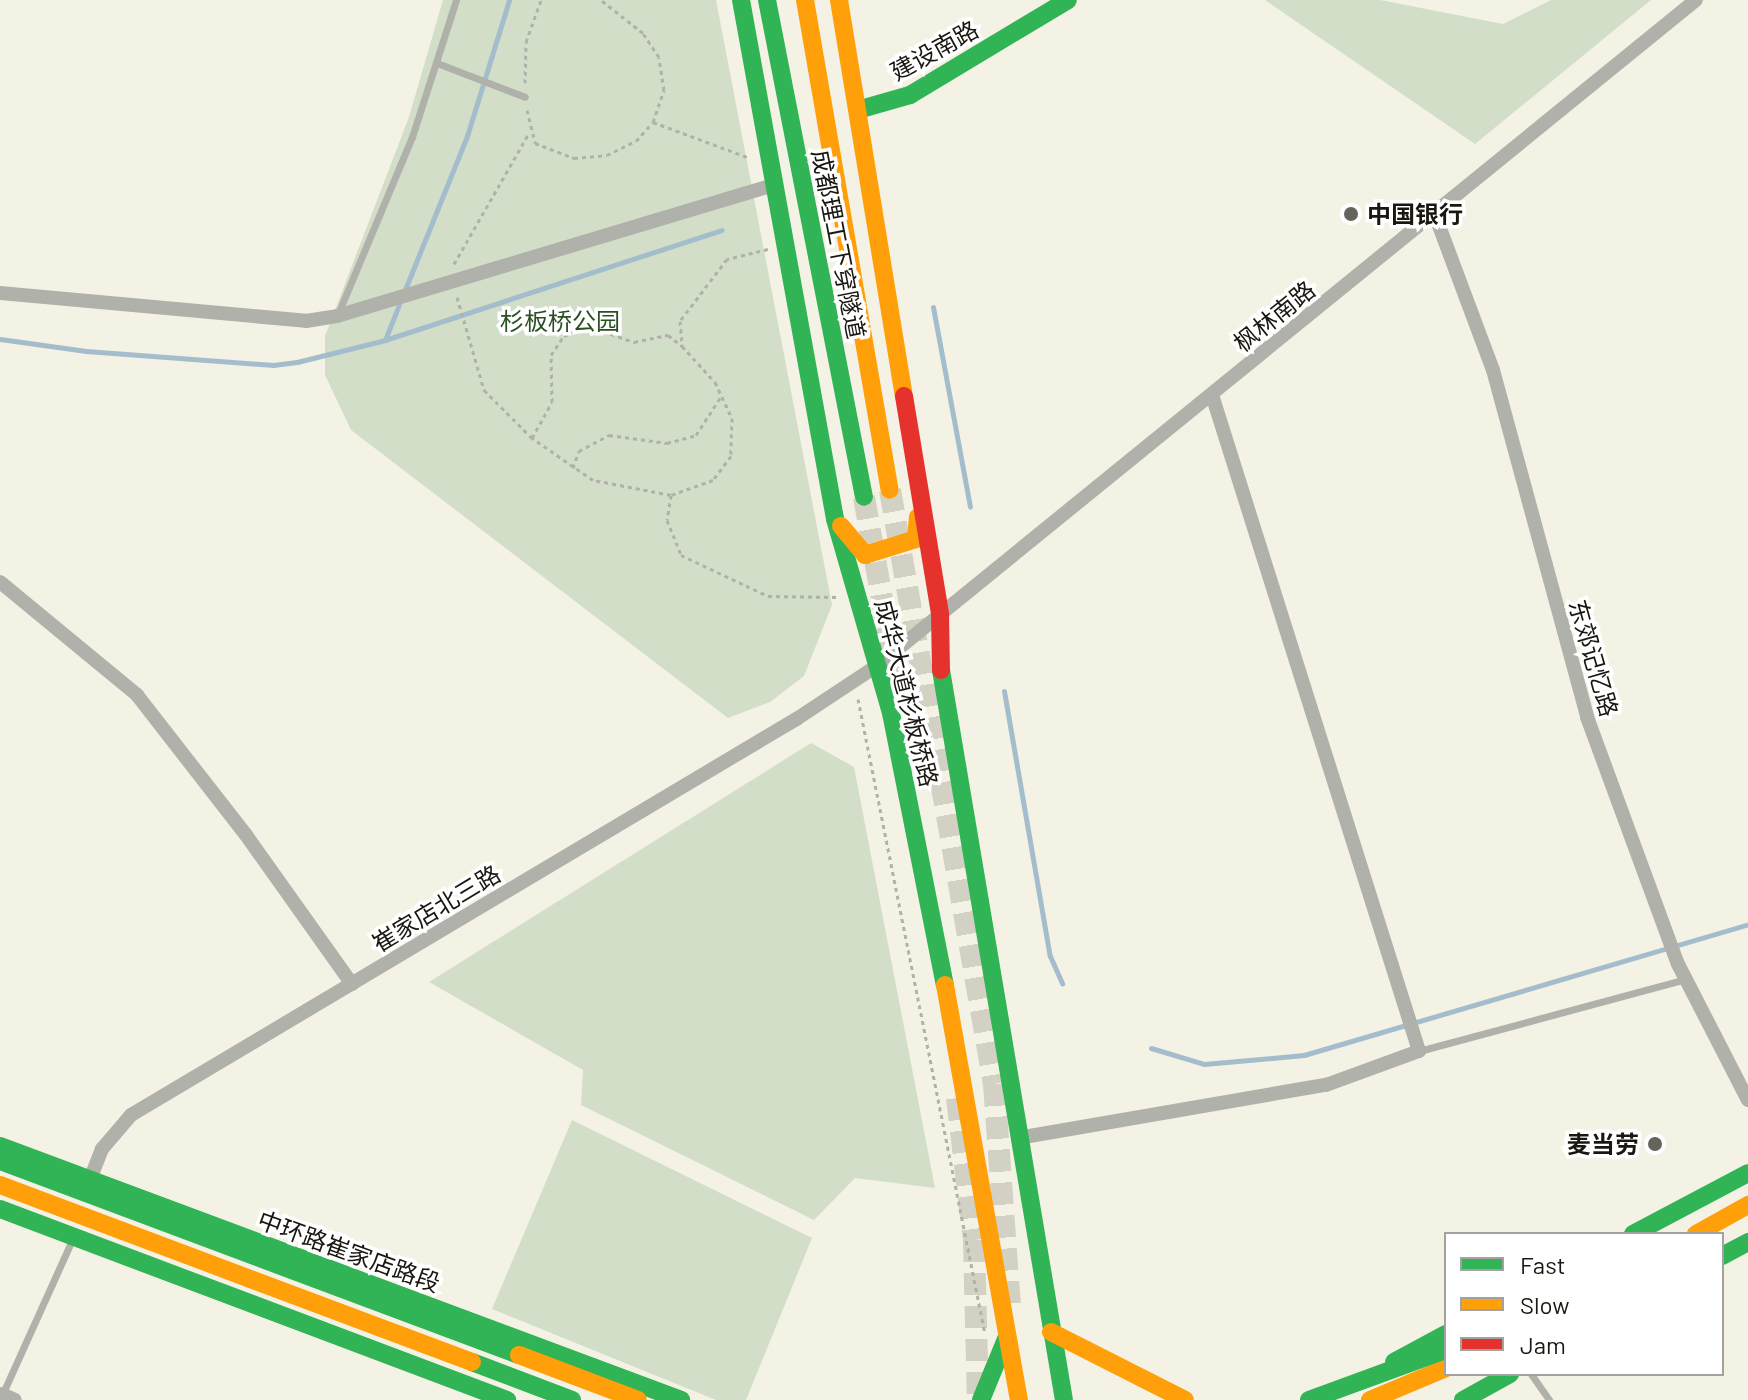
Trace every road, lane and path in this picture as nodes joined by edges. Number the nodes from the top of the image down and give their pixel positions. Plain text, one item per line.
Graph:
1 (456, 0) edge
2 (541, 0) edge
3 (601, 0) edge
4 (741, 0) edge
5 (767, 0) edge
6 (805, 0) edge
7 (839, 0) edge
8 (1068, 0) edge
9 (1696, 0) edge
10 (437, 63) junction
11 (525, 97) junction
12 (861, 109) junction
13 (653, 122) junction
14 (530, 132) junction
15 (755, 160) dead end
16 (775, 185) junction
17 (1435, 215) junction
18 (773, 248) dead end
19 (459, 279) junction
20 (0, 293) edge
21 (337, 316) junction
22 (682, 346) junction
23 (722, 395) junction
24 (1212, 395) junction
25 (532, 438) junction
26 (573, 468) junction
27 (890, 490) tunnel mouth
28 (671, 495) junction
29 (864, 497) tunnel mouth
30 (920, 501) junction
31 (835, 519) junction
32 (0, 582) edge
33 (841, 597) dead end
34 (940, 614) junction
35 (878, 665) junction
36 (1686, 979) junction
37 (352, 984) junction
38 (1419, 1051) junction
39 (1748, 1100) edge
40 (1018, 1138) junction
41 (0, 1146) edge
42 (0, 1161) edge
43 (1748, 1173) edge
44 (89, 1181) junction
45 (1748, 1182) edge
46 (0, 1185) edge
47 (1748, 1205) edge
48 (0, 1209) edge
49 (1637, 1232) edge
50 (1660, 1232) edge
51 (1700, 1232) edge
52 (73, 1236) junction
53 (1748, 1242) edge
54 (1724, 1255) edge
55 (1051, 1332) junction
56 (1444, 1335) edge
57 (1007, 1337) junction
58 (1444, 1351) edge
59 (1444, 1369) edge
60 (1506, 1376) edge
61 (1532, 1376) edge
62 (6, 1398) edge
63 (507, 1400) edge
64 (572, 1400) edge
65 (638, 1400) edge
66 (681, 1400) edge
67 (981, 1400) edge
68 (1019, 1400) edge
69 (1064, 1400) edge
70 (1185, 1400) edge
71 (1309, 1400) edge
72 (1323, 1400) edge
73 (1370, 1400) edge
74 (1463, 1400) edge
75 (1549, 1400) edge

1 - 10 lane
2 - 11 path
3 - 13 path
4 - 16 main road, 成华大道杉板桥路
5 - 29 main road, 成都理工下穿隧道
6 - 27 main road, 成都理工下穿隧道
7 - 12 main road, 成华大道杉板桥路
8 - 12 main road, 建设南路
9 - 17 street, 枫林南路
10 - 11 lane
10 - 21 lane
11 - 14 path
12 - 30 main road, 成华大道杉板桥路
13 - 14 path
13 - 15 path
14 - 19 path
16 - 19 street
16 - 31 main road, 成华大道杉板桥路
17 - 24 street, 枫林南路
17 - 36 street, 东郊记忆路
18 - 22 path
19 - 21 street
19 - 25 path
20 - 21 street
22 - 23 path
22 - 25 path
23 - 26 path
23 - 28 path
24 - 34 street, 枫林南路
24 - 38 street
25 - 26 path
26 - 28 path
28 - 33 path
30 - 31 main road
30 - 34 main road, 成华大道杉板桥路
31 - 35 main road, 成华大道杉板桥路
32 - 37 street
34 - 35 street, 枫林南路
34 - 40 main road, 成华大道杉板桥路
35 - 37 street, 崔家店北三路
35 - 57 main road, 成华大道杉板桥路
36 - 38 lane
36 - 39 street, 东郊记忆路
37 - 44 street, 崔家店北三路
38 - 40 street
40 - 55 main road, 成华大道杉板桥路
41 - 44 main road, 中环路崔家店路段
42 - 65 main road, bridge
43 - 49 main road
44 - 52 street, 崔家店北三路
44 - 66 main road, 中环路崔家店路段
45 - 50 main road
46 - 64 main road, bridge
47 - 51 main road
48 - 52 main road
52 - 62 lane
52 - 63 main road
53 - 54 main road
55 - 69 main road, 成华大道杉板桥路
55 - 70 main road
56 - 72 main road
57 - 67 main road
57 - 68 main road, 成华大道杉板桥路
58 - 71 main road, bridge
59 - 73 main road
60 - 74 main road
61 - 75 lane

